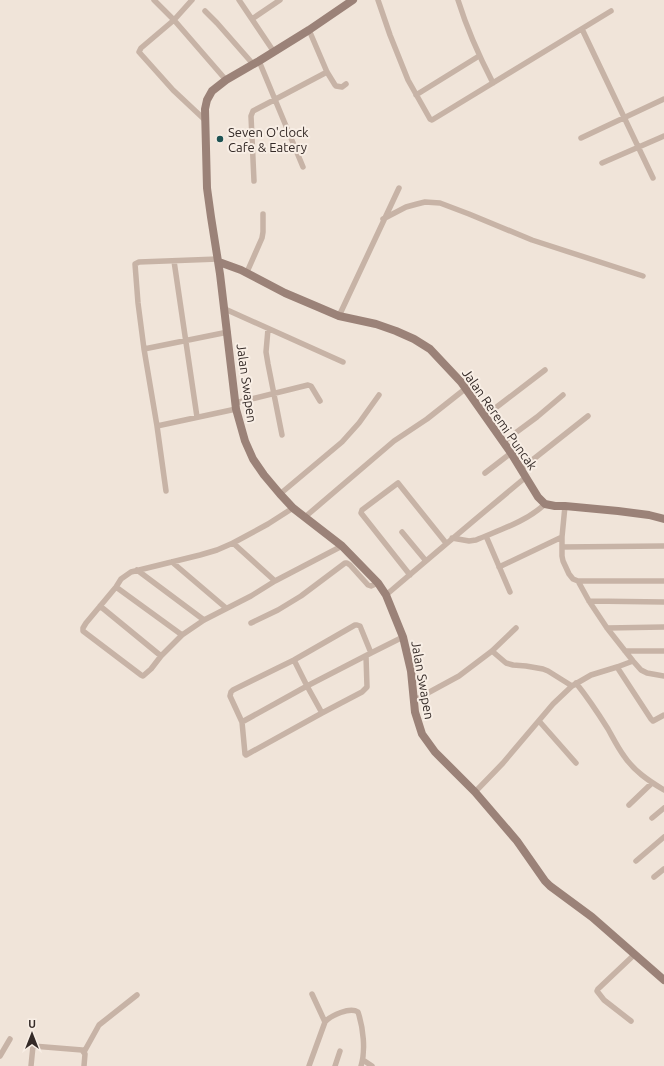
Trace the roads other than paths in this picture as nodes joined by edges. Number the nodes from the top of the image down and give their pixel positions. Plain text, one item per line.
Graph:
1 (154, 0) edge
2 (192, 0) edge
3 (239, 0) edge
4 (280, 0) edge
5 (353, 0) edge
6 (378, 0) edge
7 (458, 0) edge
8 (205, 11) dead end
9 (611, 11) dead end
10 (252, 19) junction
11 (174, 20) junction
12 (582, 29) junction
13 (308, 30) junction
14 (274, 52) junction
15 (479, 56) junction
16 (256, 62) junction
17 (327, 72) junction
18 (226, 80) junction
19 (493, 83) junction
20 (346, 84) dead end
21 (416, 95) junction
22 (664, 99) edge
23 (274, 100) junction
24 (624, 118) junction
25 (206, 120) junction
26 (664, 136) edge
27 (581, 138) dead end
28 (638, 147) junction
29 (602, 163) dead end
30 (303, 167) dead end
31 (653, 178) dead end
32 (254, 181) dead end
33 (398, 188) dead end
34 (263, 214) dead end
35 (384, 219) junction
36 (218, 260) junction
37 (174, 261) junction
38 (234, 267) junction
39 (247, 272) junction
40 (220, 274) junction
41 (644, 276) dead end
42 (225, 309) junction
43 (339, 316) junction
44 (268, 329) junction
45 (228, 332) junction
46 (185, 341) junction
47 (144, 349) junction
48 (343, 362) dead end
49 (545, 370) dead end
50 (465, 389) junction
51 (273, 394) junction
52 (379, 395) dead end
53 (563, 395) dead end
54 (320, 400) dead end
55 (236, 406) junction
56 (485, 416) junction
57 (588, 416) dead end
58 (196, 417) junction
59 (157, 426) junction
60 (282, 435) dead end
61 (503, 442) junction
62 (511, 453) junction
63 (521, 469) junction
64 (485, 473) dead end
65 (526, 477) junction
66 (166, 491) dead end
67 (280, 494) junction
68 (545, 504) junction
69 (565, 506) junction
70 (293, 508) junction
71 (305, 517) junction
72 (664, 519) edge
73 (402, 532) dead end
74 (486, 536) junction
75 (562, 537) junction
76 (452, 538) junction
77 (233, 543) junction
78 (446, 544) junction
79 (342, 546) junction
80 (664, 546) edge
81 (562, 548) junction
82 (426, 561) junction
83 (172, 562) junction
84 (499, 567) junction
85 (137, 570) junction
86 (410, 575) junction
87 (275, 581) junction
88 (578, 581) junction
89 (664, 581) edge
90 (378, 583) junction
91 (116, 587) junction
92 (510, 592) dead end
93 (386, 595) junction
94 (589, 601) junction
95 (664, 602) edge
96 (100, 606) junction
97 (226, 608) junction
98 (204, 620) junction
99 (251, 623) dead end
100 (664, 627) edge
101 (516, 628) dead end
102 (607, 628) junction
103 (182, 635) junction
104 (403, 637) junction
105 (624, 650) junction
106 (492, 651) junction
107 (664, 651) edge
108 (368, 654) junction
109 (161, 656) junction
110 (294, 660) junction
111 (632, 661) junction
112 (617, 668) junction
113 (664, 676) edge
114 (574, 685) junction
115 (307, 686) junction
116 (414, 701) junction
117 (322, 713) junction
118 (664, 715) edge
119 (539, 721) junction
120 (242, 722) junction
121 (576, 763) dead end
122 (652, 783) junction
123 (664, 790) edge
124 (475, 792) junction
125 (629, 805) dead end
126 (664, 808) edge
127 (652, 818) dead end
128 (664, 837) edge
129 (636, 861) dead end
130 (664, 869) edge
131 (654, 877) dead end
132 (635, 954) junction
133 (664, 980) edge
134 (312, 994) dead end
135 (137, 995) dead end
136 (631, 1021) dead end
137 (326, 1022) junction
138 (10, 1039) dead end
139 (340, 1051) dead end
140 (84, 1052) junction
141 (0, 1056) edge
142 (362, 1063) edge
143 (31, 1066) edge
144 (84, 1066) edge
145 (309, 1066) edge
146 (336, 1066) edge
147 (372, 1066) edge

1 - 11 street
2 - 11 street
3 - 10 street
4 - 10 street
5 - 13 main road
6 - 21 street
7 - 15 street
8 - 16 street
9 - 12 street
10 - 14 street
11 - 18 street
11 - 25 street
12 - 19 street
12 - 24 street
13 - 14 main road
13 - 17 street
14 - 16 main road
15 - 19 street
15 - 21 street
16 - 18 main road
16 - 23 street
17 - 20 street
17 - 23 street
18 - 25 main road
19 - 21 street
22 - 24 street
23 - 30 street
23 - 32 street
24 - 27 street
24 - 28 street
25 - 36 main road
26 - 28 street
28 - 29 street
28 - 31 street
33 - 35 street
34 - 39 street
35 - 41 street
35 - 43 street
36 - 37 street
36 - 38 main road, Jalan Reremi Puncak
36 - 40 main road
37 - 46 street
37 - 47 street
38 - 39 main road, Jalan Reremi Puncak
38 - 40 main road
39 - 43 main road, Jalan Reremi Puncak
40 - 42 main road, Jalan Swapen
42 - 44 street
42 - 45 main road, Jalan Swapen
43 - 50 main road, Jalan Reremi Puncak
44 - 48 street
44 - 51 street
45 - 46 street
45 - 55 main road, Jalan Swapen
46 - 47 street
46 - 58 street
47 - 59 street
49 - 56 street
50 - 56 main road, Jalan Reremi Puncak
50 - 71 street
51 - 54 street
51 - 55 street
51 - 60 street
52 - 67 street
53 - 61 street
55 - 58 street
55 - 67 main road, Jalan Swapen
56 - 61 main road, Jalan Reremi Puncak
57 - 63 street
58 - 59 street
59 - 66 street
61 - 62 main road, Jalan Reremi Puncak
62 - 63 main road, Jalan Reremi Puncak
62 - 64 street
63 - 65 main road, Jalan Reremi Puncak
65 - 68 main road, Jalan Reremi Puncak
65 - 76 street
67 - 70 main road, Jalan Swapen
68 - 69 main road
68 - 74 street
69 - 72 main road
69 - 75 street
70 - 71 main road, Jalan Swapen
70 - 77 street
71 - 79 main road, Jalan Swapen
73 - 82 street
74 - 76 street
74 - 84 street
75 - 81 street
75 - 84 street
76 - 78 street
77 - 83 street
77 - 87 street
78 - 82 street
78 - 86 street
79 - 87 street
79 - 90 main road, Jalan Swapen
80 - 81 street
81 - 88 street
82 - 86 street
83 - 85 street
83 - 97 street
84 - 92 street
85 - 91 street
85 - 98 street
86 - 93 street
87 - 97 street
88 - 89 street
88 - 94 street
90 - 93 main road, Jalan Swapen
90 - 99 street
91 - 96 street
91 - 103 street
93 - 104 main road, Jalan Swapen
94 - 95 street
94 - 102 street
96 - 109 street
96 - 109 street
97 - 98 street
98 - 103 street
100 - 102 street
101 - 106 street
102 - 105 street
103 - 109 street
104 - 108 street
104 - 116 main road, Jalan Swapen
105 - 107 street
105 - 111 street
106 - 114 street
106 - 116 street
108 - 110 street
108 - 115 street
108 - 117 street
110 - 115 street
110 - 120 street
111 - 112 street
111 - 113 street
112 - 114 street
112 - 118 street
114 - 119 street
114 - 122 street
115 - 117 street
115 - 120 street
116 - 124 main road, Jalan Swapen
117 - 120 street
119 - 121 street
119 - 124 street
122 - 123 street
122 - 125 street
124 - 132 main road, Jalan Swapen
126 - 127 street
128 - 129 street
130 - 131 street
132 - 133 main road, Jalan Swapen
132 - 136 street
134 - 137 street
135 - 140 street
137 - 142 street
137 - 145 street
138 - 141 street
139 - 146 street
140 - 143 street
140 - 144 street
142 - 147 street

